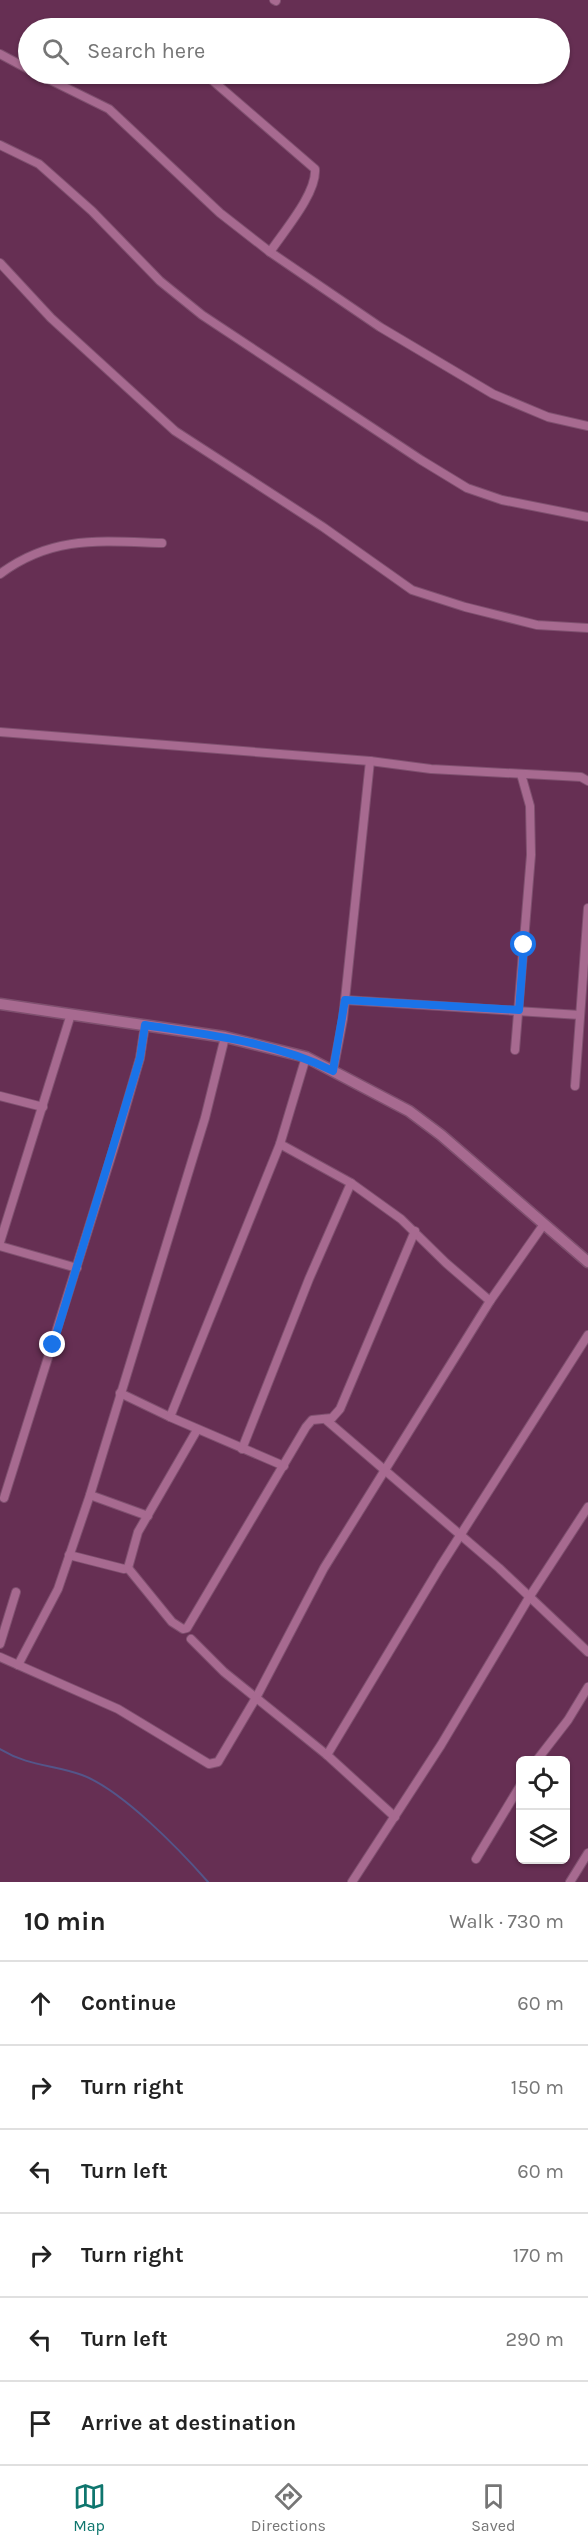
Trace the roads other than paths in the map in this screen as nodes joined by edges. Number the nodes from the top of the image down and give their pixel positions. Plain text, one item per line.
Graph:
1 (0, 54) edge
2 (18, 64) edge
3 (59, 84) edge
4 (217, 84) edge
5 (0, 145) edge
6 (270, 252) junction
7 (0, 263) edge
8 (588, 426) edge
9 (588, 517) edge
10 (162, 543) dead end
11 (0, 574) edge
12 (588, 628) edge
13 (0, 732) edge
14 (370, 761) junction
15 (521, 774) junction
16 (588, 781) edge
17 (588, 908) edge
18 (345, 1000) junction
19 (0, 1004) edge
20 (519, 1010) junction
21 (71, 1014) junction
22 (580, 1015) junction
23 (145, 1025) junction
24 (225, 1037) junction
25 (515, 1050) dead end
26 (306, 1058) junction
27 (333, 1071) junction
28 (575, 1086) dead end
29 (0, 1096) edge
30 (43, 1107) junction
31 (280, 1144) junction
32 (351, 1183) junction
33 (544, 1224) junction
34 (415, 1232) junction
35 (0, 1244) edge
36 (588, 1262) edge
37 (77, 1268) junction
38 (490, 1301) junction
39 (588, 1335) edge
40 (120, 1393) junction
41 (170, 1417) junction
42 (325, 1419) junction
43 (197, 1430) junction
44 (242, 1449) junction
45 (284, 1466) junction
46 (386, 1470) junction
47 (90, 1495) junction
48 (4, 1498) dead end
49 (588, 1507) edge
50 (148, 1515) junction
51 (460, 1537) junction
52 (69, 1555) junction
53 (128, 1568) junction
54 (16, 1592) dead end
55 (530, 1596) junction
56 (191, 1639) dead end
57 (0, 1644) edge
58 (588, 1652) edge
59 (0, 1657) edge
60 (18, 1665) junction
61 (588, 1687) edge
62 (257, 1696) junction
63 (327, 1755) junction
64 (541, 1756) edge
65 (516, 1793) edge
66 (395, 1817) junction
67 (588, 1853) edge
68 (476, 1859) dead end
69 (352, 1882) edge
70 (570, 1882) edge

1 - 2 street
3 - 6 street
4 - 6 street
5 - 9 street
6 - 8 street
7 - 12 street
10 - 11 street
13 - 14 street
14 - 15 street
14 - 18 street
15 - 16 street
15 - 20 street
17 - 22 street
18 - 20 street
18 - 27 street
19 - 21 street
20 - 22 street
20 - 25 street
21 - 23 street
21 - 30 street
22 - 28 street
23 - 24 street
23 - 37 street
24 - 26 street
24 - 40 street
26 - 27 street
26 - 31 street
27 - 33 street
29 - 30 street
30 - 35 street
31 - 32 street
31 - 41 street
32 - 34 street
32 - 44 street
33 - 36 street
33 - 38 street
34 - 38 street
34 - 42 street
35 - 37 street
37 - 48 street
38 - 46 street
39 - 51 street
40 - 41 street
40 - 47 street
41 - 43 street
42 - 45 street
42 - 46 street
43 - 44 street
43 - 50 street
44 - 45 street
45 - 53 street
46 - 51 street
46 - 62 street
47 - 50 street
47 - 52 street
49 - 55 street
50 - 53 street
51 - 55 street
51 - 63 street
52 - 53 street
52 - 60 street
54 - 57 street
55 - 58 street
55 - 66 street
56 - 62 street
59 - 60 street
60 - 62 street
61 - 64 street
62 - 63 street
63 - 66 street
65 - 68 street
66 - 69 street
67 - 70 street

